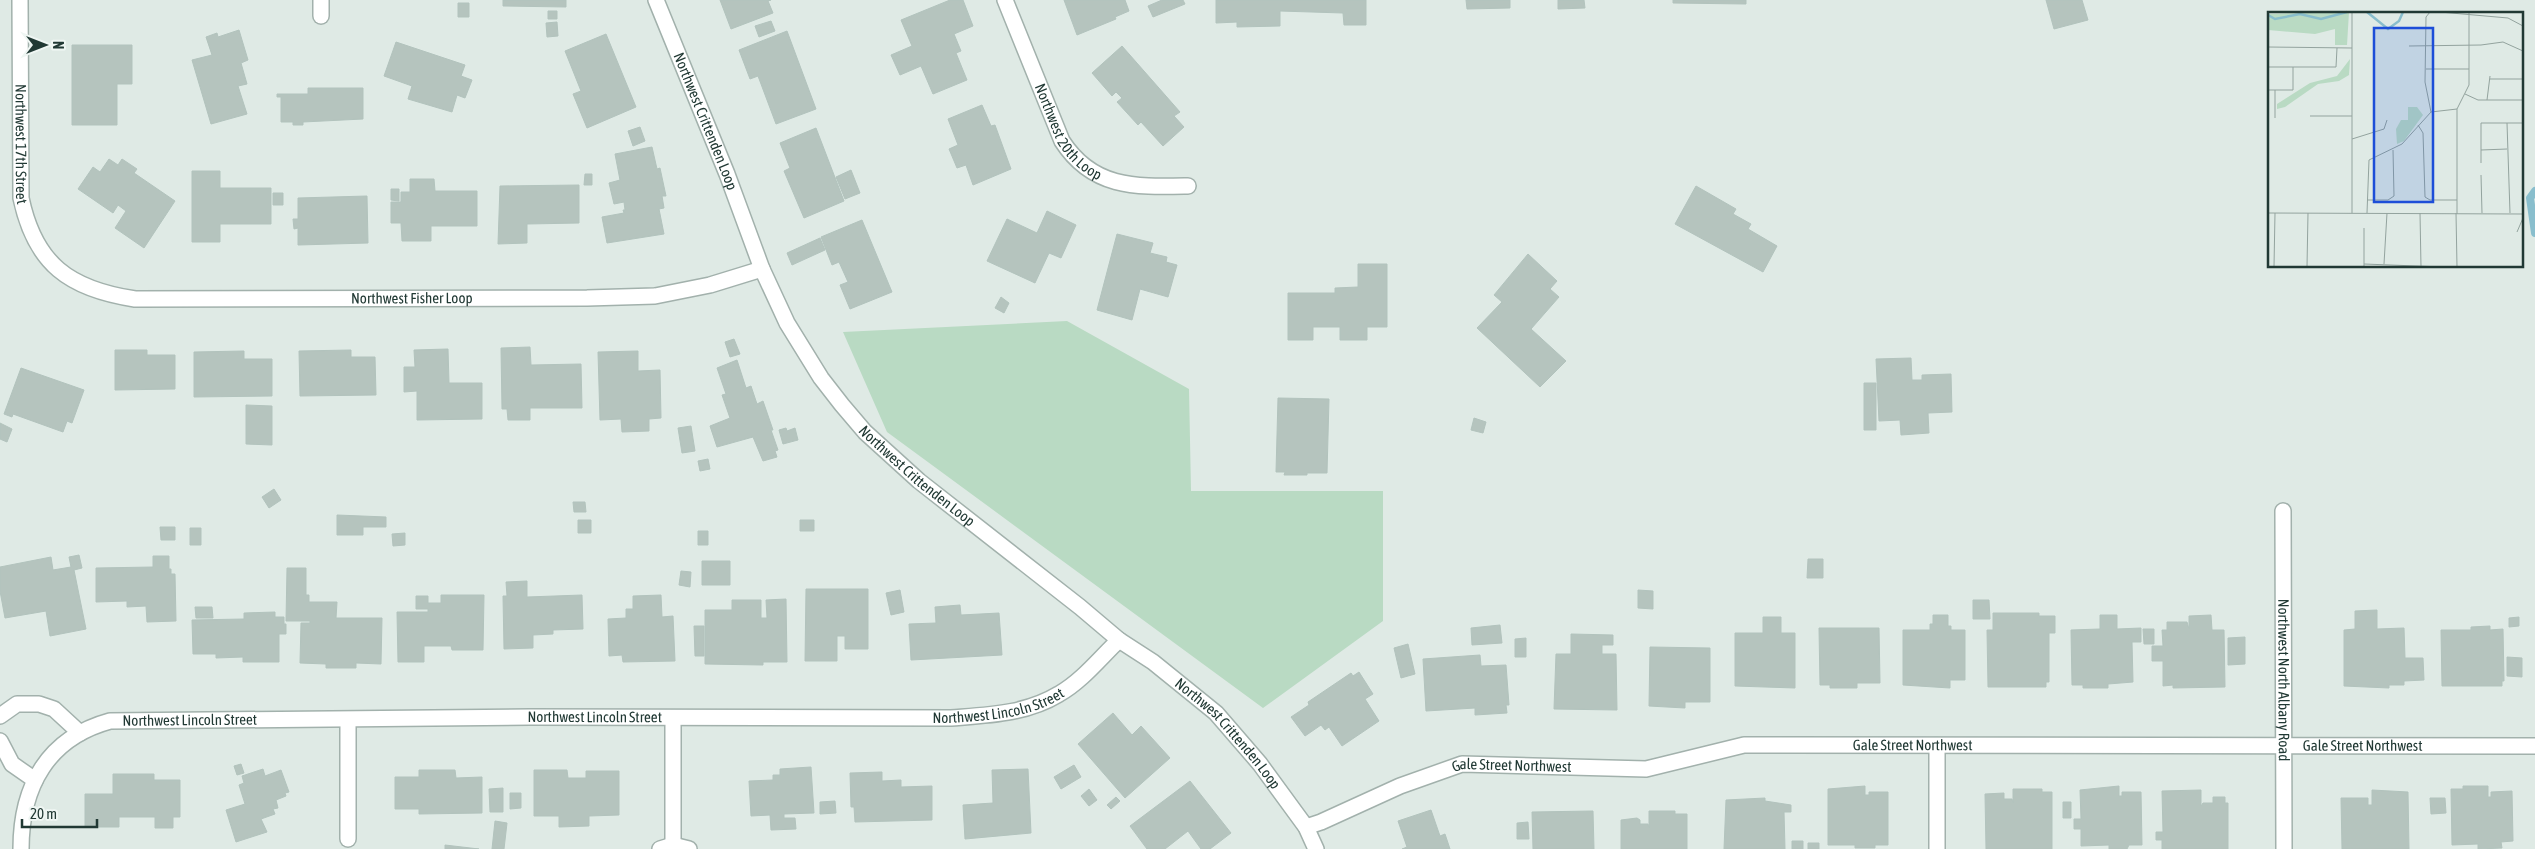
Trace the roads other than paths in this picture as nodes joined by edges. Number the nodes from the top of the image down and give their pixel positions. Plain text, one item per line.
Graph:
1 (20, 0) edge
2 (321, 0) edge
3 (656, 0) edge
4 (1005, 0) edge
5 (321, 16) dead end
6 (1188, 186) dead end
7 (762, 269) junction
8 (62, 274) joint
9 (2284, 510) dead end
10 (1119, 640) junction
11 (0, 716) edge
12 (673, 719) junction
13 (348, 720) junction
14 (80, 733) junction
15 (0, 740) edge
16 (1937, 746) junction
17 (2284, 746) junction
18 (2535, 746) edge
19 (35, 780) junction
20 (1306, 827) junction
21 (348, 839) dead end
22 (667, 847) edge
23 (21, 849) edge
24 (689, 849) edge
25 (1316, 849) edge
26 (1937, 849) edge
27 (2284, 849) edge

1 - 8 street, Northwest 17th Street
2 - 5 street
3 - 7 street, Northwest Crittenden Loop
4 - 6 street, Northwest 20th Loop
7 - 8 street, Northwest Fisher Loop
7 - 10 street, Northwest Crittenden Loop
9 - 17 street, Northwest North Albany Road
10 - 12 street, Northwest Lincoln Street
10 - 20 street, Northwest Crittenden Loop
11 - 14 street
12 - 13 street, Northwest Lincoln Street
12 - 22 street
13 - 14 street, Northwest Lincoln Street
13 - 21 street
14 - 19 street, Northwest Lincoln Street
15 - 19 street
16 - 17 street, Gale Street Northwest
16 - 20 street, Gale Street Northwest
16 - 26 street
17 - 18 street, Gale Street Northwest
17 - 27 street, Northwest North Albany Road
19 - 23 street, Northwest Lincoln Street
20 - 25 street, Northwest Crittenden Loop
22 - 24 street

